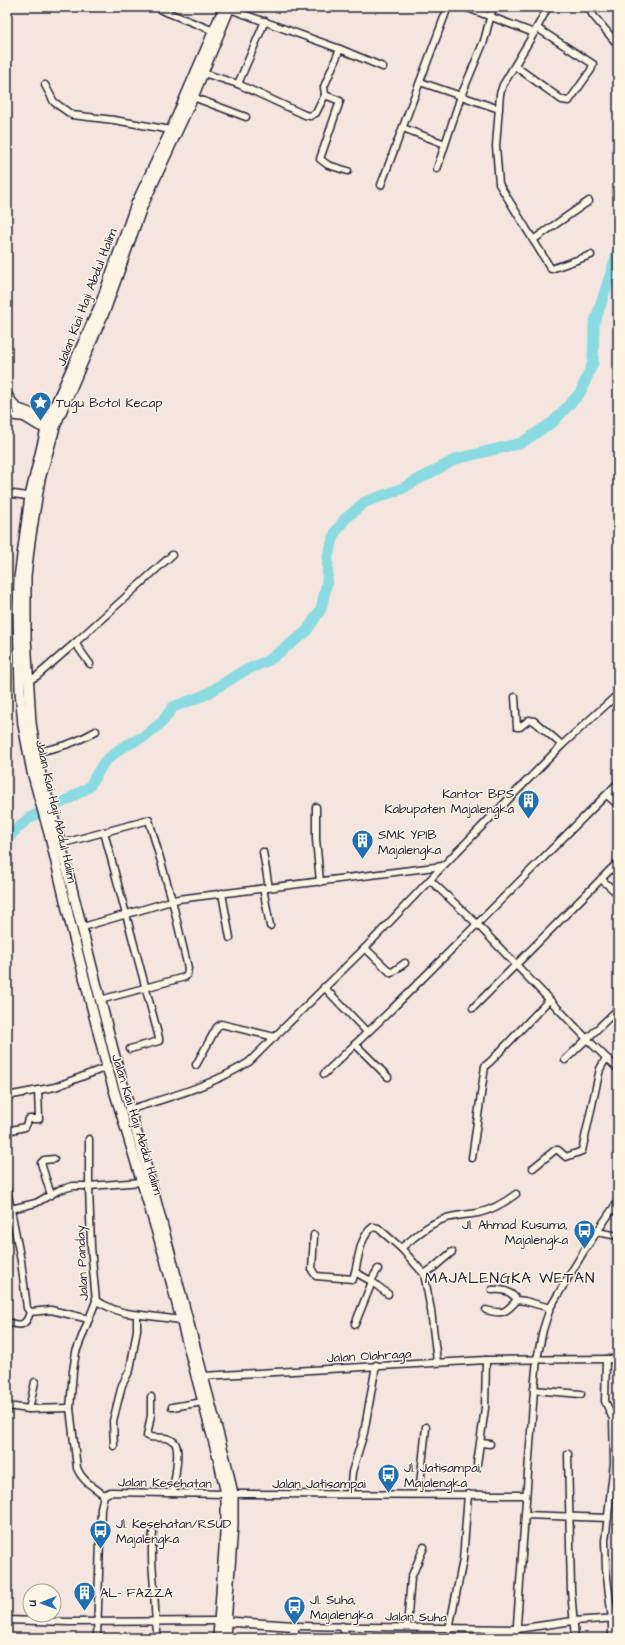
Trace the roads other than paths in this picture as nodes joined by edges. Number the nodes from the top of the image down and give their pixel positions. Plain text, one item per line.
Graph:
1 (227, 7) edge
2 (448, 7) edge
3 (465, 7) edge
4 (493, 7) edge
5 (548, 7) edge
6 (590, 7) edge
7 (161, 10) dead end
8 (492, 17) junction
9 (265, 21) junction
10 (214, 31) junction
11 (536, 31) junction
12 (618, 45) edge
13 (340, 49) junction
14 (515, 66) junction
15 (383, 67) dead end
16 (203, 73) junction
17 (420, 82) junction
18 (238, 84) junction
19 (45, 86) dead end
20 (325, 95) junction
21 (461, 96) junction
22 (193, 98) junction
23 (499, 109) junction
24 (246, 117) dead end
25 (403, 128) junction
26 (171, 130) junction
27 (446, 144) junction
28 (437, 169) dead end
29 (348, 171) dead end
30 (381, 185) dead end
31 (589, 201) dead end
32 (533, 240) junction
33 (125, 242) junction
34 (591, 255) dead end
35 (7, 394) edge
36 (7, 416) edge
37 (29, 416) junction
38 (51, 426) junction
39 (7, 493) edge
40 (34, 497) junction
41 (172, 555) dead end
42 (75, 643) junction
43 (90, 664) dead end
44 (28, 681) junction
45 (618, 694) edge
46 (515, 697) dead end
47 (96, 731) dead end
48 (562, 745) junction
49 (36, 752) junction
50 (618, 783) edge
51 (40, 789) junction
52 (607, 795) junction
53 (618, 805) edge
54 (316, 807) dead end
55 (104, 832) junction
56 (56, 838) junction
57 (263, 852) dead end
58 (618, 862) edge
59 (443, 866) junction
60 (601, 879) junction
61 (430, 880) junction
62 (320, 882) junction
63 (266, 888) junction
64 (222, 893) junction
65 (618, 894) edge
66 (172, 900) junction
67 (127, 915) junction
68 (477, 924) junction
69 (270, 926) dead end
70 (82, 927) junction
71 (230, 938) dead end
72 (365, 948) junction
73 (405, 962) dead end
74 (515, 964) junction
75 (145, 987) junction
76 (324, 987) junction
77 (100, 1000) junction
78 (549, 1000) junction
79 (473, 1008) dead end
80 (618, 1009) edge
81 (367, 1032) junction
82 (275, 1037) junction
83 (587, 1039) junction
84 (355, 1044) junction
85 (130, 1049) dead end
86 (606, 1058) junction
87 (565, 1060) dead end
88 (196, 1065) dead end
89 (107, 1067) junction
90 (618, 1069) edge
91 (324, 1074) dead end
92 (388, 1077) dead end
93 (38, 1090) junction
94 (7, 1096) edge
95 (125, 1111) junction
96 (7, 1131) edge
97 (89, 1139) dead end
98 (472, 1158) dead end
99 (54, 1159) dead end
100 (533, 1168) dead end
101 (142, 1182) junction
102 (90, 1186) junction
103 (7, 1189) edge
104 (516, 1194) dead end
105 (50, 1195) junction
106 (618, 1201) edge
107 (11, 1209) junction
108 (597, 1232) junction
109 (314, 1235) dead end
110 (618, 1236) edge
111 (401, 1248) junction
112 (452, 1252) dead end
113 (378, 1269) dead end
114 (355, 1272) junction
115 (424, 1274) junction
116 (372, 1281) junction
117 (492, 1290) dead end
118 (388, 1294) dead end
119 (517, 1300) junction
120 (96, 1301) junction
121 (550, 1308) junction
122 (486, 1310) dead end
123 (30, 1312) junction
124 (137, 1315) junction
125 (89, 1319) junction
126 (181, 1320) junction
127 (7, 1322) edge
128 (355, 1324) dead end
129 (537, 1358) junction
130 (606, 1359) junction
131 (618, 1359) edge
132 (486, 1360) junction
133 (436, 1362) junction
134 (376, 1365) junction
135 (203, 1376) junction
136 (34, 1382) dead end
137 (534, 1390) junction
138 (581, 1394) dead end
139 (151, 1397) dead end
140 (203, 1402) junction
141 (7, 1406) edge
142 (172, 1407) dead end
143 (70, 1408) junction
144 (29, 1409) junction
145 (426, 1427) dead end
146 (481, 1443) junction
147 (490, 1444) dead end
148 (114, 1446) dead end
149 (568, 1454) dead end
150 (477, 1464) dead end
151 (173, 1493) junction
152 (229, 1494) junction
153 (350, 1494) junction
154 (419, 1494) junction
155 (468, 1494) junction
156 (525, 1494) junction
157 (104, 1495) junction
158 (525, 1515) junction
159 (570, 1516) junction
160 (608, 1518) junction
161 (153, 1534) dead end
162 (424, 1547) dead end
163 (615, 1619) edge
164 (7, 1620) edge
165 (154, 1621) junction
166 (223, 1621) junction
167 (573, 1621) junction
168 (98, 1622) junction
169 (294, 1626) junction
170 (345, 1626) junction
171 (407, 1627) junction
172 (449, 1629) junction
173 (517, 1629) junction
174 (97, 1638) edge
175 (158, 1638) edge
176 (218, 1638) edge
177 (225, 1638) edge
178 (294, 1638) edge
179 (347, 1638) edge
180 (516, 1638) edge
181 (576, 1638) edge
182 (612, 1638) edge

1 - 9 street
1 - 10 main road, Jalan Kiai Haji Abdul Halim
1 - 16 main road, Jalan Kiai Haji Abdul Halim
2 - 17 street
3 - 8 street
4 - 8 street
5 - 11 street
6 - 12 street
7 - 10 street
8 - 11 street
8 - 21 street
9 - 13 street
9 - 18 street
10 - 26 main road, Jalan Kiai Haji Abdul Halim
11 - 14 street
11 - 14 street
13 - 15 street
13 - 20 street
14 - 23 street
16 - 18 street
16 - 22 main road, Jalan Kiai Haji Abdul Halim
17 - 21 street
17 - 25 street
18 - 20 street
19 - 26 street
20 - 29 street
21 - 23 street
21 - 27 street
22 - 24 street
22 - 33 main road, Jalan Kiai Haji Abdul Halim
23 - 32 street
25 - 27 street
25 - 30 street
26 - 33 main road, Jalan Kiai Haji Abdul Halim
27 - 28 street
31 - 32 street
32 - 34 street
33 - 38 main road, Jalan Kiai Haji Abdul Halim
35 - 37 main road
36 - 37 street
37 - 38 main road
38 - 40 main road, Jalan Kiai Haji Abdul Halim
39 - 40 street
40 - 44 main road, Jalan Kiai Haji Abdul Halim
40 - 51 main road, Jalan Kiai Haji Abdul Halim
41 - 42 street
42 - 43 street
42 - 44 street
44 - 49 main road, Jalan Kiai Haji Abdul Halim
45 - 48 street
46 - 48 street
47 - 49 street
48 - 59 street
49 - 51 main road, Jalan Kiai Haji Abdul Halim
50 - 52 street
51 - 56 main road, Jalan Kiai Haji Abdul Halim
52 - 53 street
52 - 68 street
54 - 62 street
55 - 56 street
55 - 66 street
55 - 67 street
56 - 70 main road, Jalan Kiai Haji Abdul Halim
56 - 89 main road, Jalan Kiai Haji Abdul Halim
57 - 63 street
58 - 60 street
59 - 61 street
59 - 62 street
60 - 65 street
60 - 74 street
61 - 68 street
61 - 72 street
62 - 63 street
63 - 64 street
63 - 69 street
64 - 66 street
64 - 71 street
66 - 67 street
66 - 75 street
67 - 70 street
67 - 75 street
68 - 74 street
68 - 81 street
70 - 77 main road, Jalan Kiai Haji Abdul Halim
72 - 73 street
72 - 76 street
74 - 78 street
74 - 79 street
75 - 77 street
75 - 85 street
76 - 81 street
76 - 82 street
77 - 95 main road, Jalan Kiai Haji Abdul Halim
78 - 83 street
78 - 98 street
80 - 83 street
81 - 84 street
82 - 88 street
82 - 95 street
83 - 86 street
83 - 87 street
84 - 91 street
84 - 92 street
86 - 90 street
86 - 100 street
89 - 93 street
89 - 95 main road, Jalan Kiai Haji Abdul Halim
93 - 94 street
93 - 96 street
95 - 101 main road, Jalan Kiai Haji Abdul Halim
95 - 135 main road, Jalan Kiai Haji Abdul Halim
97 - 102 street, Jalan Panday
99 - 105 street
101 - 102 street
101 - 126 main road, Jalan Kiai Haji Abdul Halim
102 - 105 street
102 - 120 street, Jalan Panday
103 - 107 street
104 - 111 street
105 - 107 street
106 - 108 street
107 - 123 street
108 - 110 street
108 - 121 street
109 - 114 street
111 - 114 street
111 - 115 street
112 - 115 street
113 - 116 street
114 - 116 street
115 - 133 street
116 - 118 street
116 - 128 street
117 - 119 street
119 - 121 street
119 - 122 street
120 - 124 street
120 - 125 street, Jalan Panday
121 - 129 street
123 - 125 street
123 - 127 street
124 - 126 street
124 - 148 street
125 - 143 street, Jalan Panday
126 - 140 main road, Jalan Kiai Haji Abdul Halim
129 - 130 street, Jalan Olahraga
129 - 132 street, Jalan Olahraga
129 - 137 street
130 - 131 street, Jalan Olahraga
130 - 160 street
132 - 133 street, Jalan Olahraga
132 - 146 street
133 - 134 street, Jalan Olahraga
134 - 135 street, Jalan Olahraga
134 - 153 street
135 - 152 main road, Jalan Kiai Haji Abdul Halim
136 - 144 street
137 - 138 street
137 - 156 street
139 - 151 street
140 - 142 street
140 - 152 main road, Jalan Kiai Haji Abdul Halim
141 - 144 street
143 - 144 street
143 - 157 street, Jalan Panday
145 - 154 street
146 - 147 street
146 - 150 street
149 - 159 street
151 - 152 street, Jalan Kesehatan
151 - 157 street, Jalan Kesehatan
152 - 153 street, Jalan Jatisampai
152 - 166 main road, Jalan Kiai Haji Abdul Halim
153 - 154 street, Jalan Jatisampai
154 - 155 street, Jalan Jatisampai
155 - 156 street, Jalan Jatisampai
155 - 172 street
156 - 158 street
157 - 168 street, Jalan Kesehatan
158 - 159 street
158 - 173 street
159 - 160 street
159 - 167 street
160 - 163 street
161 - 165 street
162 - 171 street
163 - 167 street, Jalan Suha
163 - 182 street
164 - 168 street
165 - 166 street
165 - 168 street
165 - 175 street
166 - 169 main road, Jalan Suha
166 - 176 main road, Jalan Kiai Haji Abdul Halim
166 - 177 main road, Jalan Kiai Haji Abdul Halim
167 - 173 street, Jalan Suha
167 - 181 street
168 - 174 street, Jalan Kesehatan
169 - 170 street, Jalan Suha
169 - 178 main road
170 - 171 street, Jalan Suha
170 - 179 street
171 - 172 street, Jalan Suha
172 - 173 street, Jalan Suha
173 - 180 street

